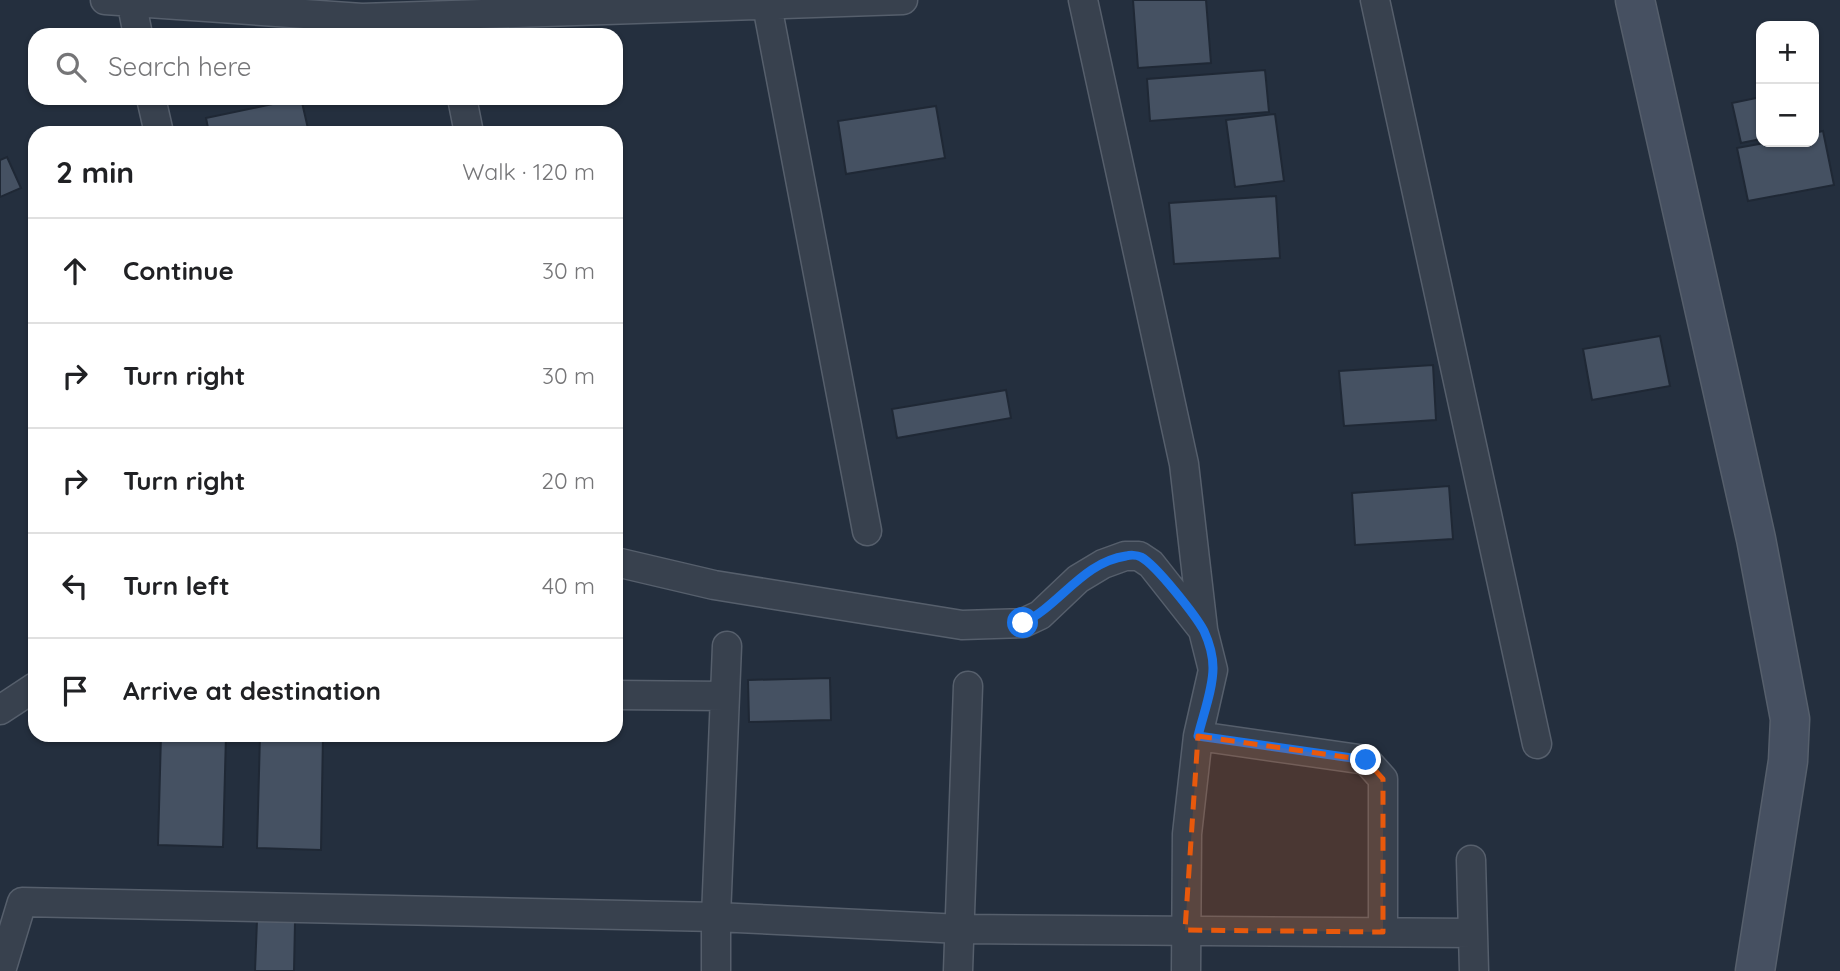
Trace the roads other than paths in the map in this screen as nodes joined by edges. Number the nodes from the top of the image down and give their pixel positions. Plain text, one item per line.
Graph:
1 (903, 0) edge
2 (1083, 0) edge
3 (1375, 0) edge
4 (1635, 0) edge
5 (123, 1) edge
6 (766, 3) edge
7 (444, 17) edge
8 (135, 28) edge
9 (153, 105) edge
10 (463, 105) edge
11 (157, 126) edge
12 (467, 126) edge
13 (867, 531) dead end
14 (623, 564) edge
15 (1203, 629) junction
16 (727, 646) dead end
17 (968, 686) dead end
18 (28, 692) edge
19 (623, 695) edge
20 (725, 696) junction
21 (0, 710) edge
22 (1198, 736) junction
23 (1537, 744) dead end
24 (1471, 860) dead end
25 (716, 917) junction
26 (961, 929) junction
27 (1185, 930) junction
28 (1382, 932) junction
29 (1473, 933) junction
30 (1, 971) edge
31 (716, 971) edge
32 (958, 971) edge
33 (1186, 971) edge
34 (1474, 971) edge
35 (1755, 971) edge

1 - 6 street
2 - 15 street
3 - 23 street
4 - 35 main road
5 - 7 street
5 - 8 street
6 - 7 street
6 - 13 street
9 - 11 street
10 - 12 street
14 - 15 street
15 - 22 street
16 - 20 street
17 - 26 street
18 - 21 street
19 - 20 street
20 - 25 street
22 - 27 street
22 - 28 street
24 - 29 street
25 - 26 street
25 - 30 street
25 - 31 street
26 - 27 street
26 - 32 street
27 - 28 street
27 - 33 street
28 - 29 street
29 - 34 street

